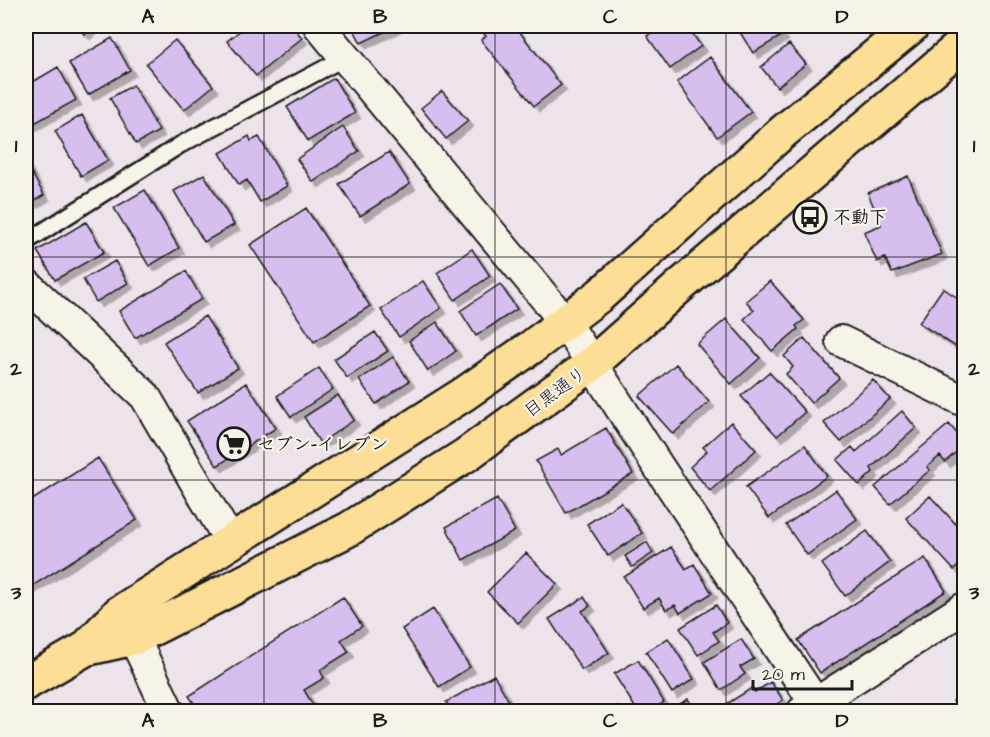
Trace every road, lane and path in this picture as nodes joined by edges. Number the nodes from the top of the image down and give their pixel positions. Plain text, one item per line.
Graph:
1 (319, 26) edge
2 (912, 26) edge
3 (964, 42) edge
4 (346, 57) junction
5 (26, 242) edge
6 (26, 284) edge
7 (565, 322) junction
8 (841, 341) dead end
9 (592, 364) junction
10 (964, 401) edge
11 (233, 541) junction
12 (964, 608) edge
13 (134, 638) junction
14 (85, 649) junction
15 (26, 683) edge
16 (813, 708) edge
17 (169, 711) edge

1 - 4 street
2 - 7 main road, 目黒通り
3 - 9 main road, 目黒通り
4 - 5 lane
4 - 7 street
6 - 11 street
7 - 9 street
7 - 11 main road, 目黒通り
8 - 10 street
9 - 13 main road, 目黒通り
9 - 16 street
11 - 14 main road, 目黒通り
12 - 16 street
13 - 14 main road, 目黒通り
13 - 17 street
14 - 15 main road, 目黒通り

